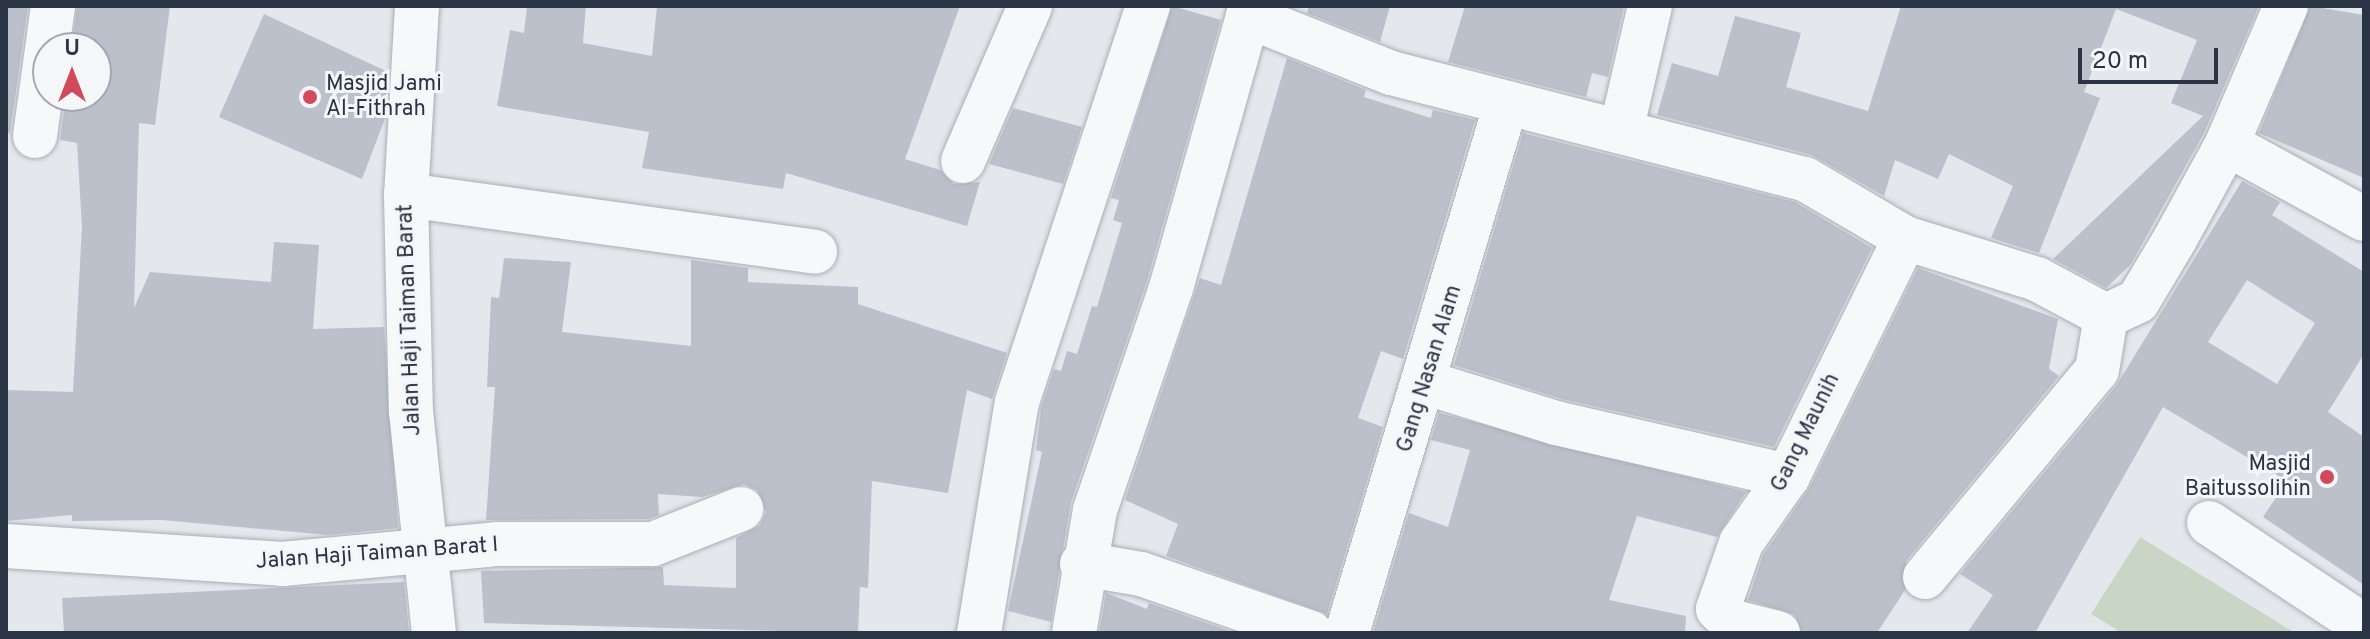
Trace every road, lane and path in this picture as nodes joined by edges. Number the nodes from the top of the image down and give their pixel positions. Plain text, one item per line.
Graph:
1 (53, 6) edge
2 (417, 6) edge
3 (1030, 6) edge
4 (1148, 6) edge
5 (1650, 6) edge
6 (2286, 6) edge
7 (1250, 11) edge
8 (1506, 104) junction
9 (1622, 127) junction
10 (35, 136) dead end
11 (2227, 144) junction
12 (963, 161) dead end
13 (406, 195) junction
14 (2364, 219) edge
15 (1905, 238) junction
16 (815, 252) dead end
17 (2106, 316) junction
18 (1427, 383) junction
19 (1788, 476) junction
20 (741, 509) dead end
21 (2209, 523) dead end
22 (6, 546) edge
23 (423, 549) junction
24 (1082, 564) junction
25 (1925, 577) dead end
26 (2364, 626) edge
27 (434, 633) edge
28 (979, 633) edge
29 (1074, 633) edge
30 (1311, 633) edge
31 (1347, 633) edge
32 (1778, 633) edge

1 - 10 street
2 - 13 street, Jalan Haji Taiman Barat
3 - 12 street
4 - 28 street
5 - 9 street
6 - 11 street
7 - 8 street
7 - 24 street
8 - 9 street
8 - 18 street, Gang Nasan Alam
9 - 15 street
11 - 14 street
11 - 17 street
13 - 16 street
13 - 23 street, Jalan Haji Taiman Barat
15 - 17 street
15 - 19 street, Gang Maunih
17 - 25 street
18 - 19 street
18 - 31 street, Gang Nasan Alam
19 - 32 street, Gang Maunih
20 - 23 street, Jalan Haji Taiman Barat I
21 - 26 street
22 - 23 street, Jalan Haji Taiman Barat I
23 - 27 street, Jalan Haji Taiman Barat
24 - 29 street
24 - 30 street

